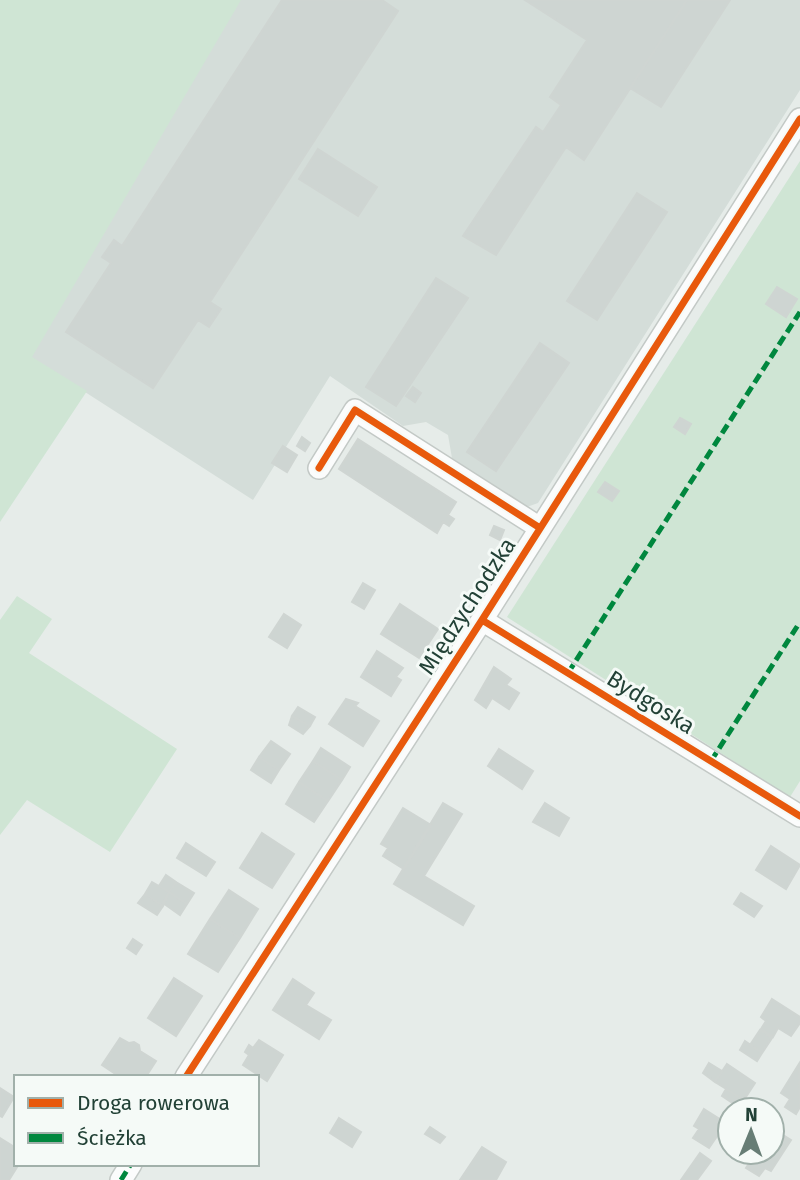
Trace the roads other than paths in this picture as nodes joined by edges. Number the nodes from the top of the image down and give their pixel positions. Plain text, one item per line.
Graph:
1 (800, 119) edge
2 (319, 468) dead end
3 (540, 528) junction
4 (482, 620) junction
5 (800, 816) edge
6 (187, 1075) edge

1 - 3 street, Międzychodzka
2 - 3 street
3 - 4 street, Międzychodzka
4 - 5 street, Bydgoska
4 - 6 street, Międzychodzka

